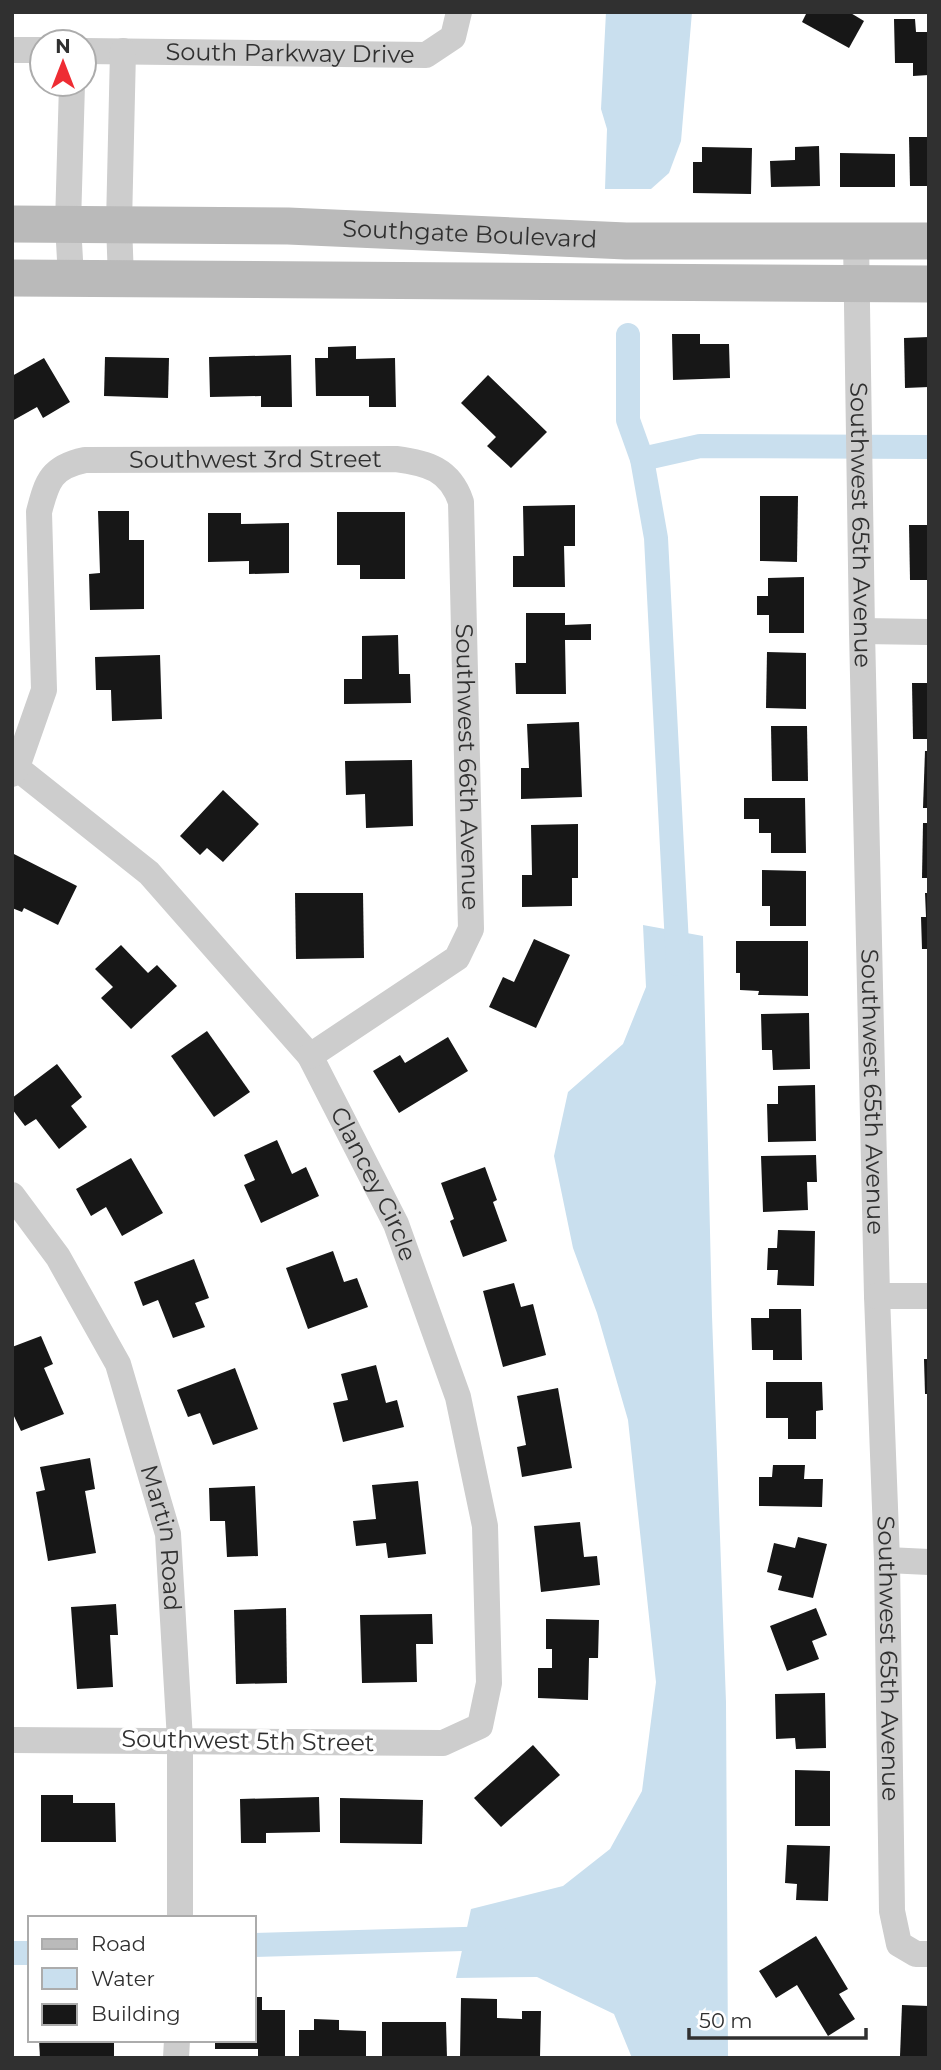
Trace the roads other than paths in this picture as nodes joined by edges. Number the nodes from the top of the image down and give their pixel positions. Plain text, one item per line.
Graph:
1 (456, 24) edge
2 (98, 51) edge
3 (123, 51) junction
4 (72, 98) edge
5 (12, 224) edge
6 (68, 224) junction
7 (119, 224) junction
8 (856, 240) junction
9 (929, 241) edge
10 (12, 278) edge
11 (71, 278) junction
12 (121, 279) junction
13 (856, 284) junction
14 (929, 284) edge
15 (450, 482) joint
16 (862, 631) junction
17 (929, 632) edge
18 (14, 768) edge
19 (310, 1056) junction
20 (12, 1195) edge
21 (877, 1296) junction
22 (929, 1296) edge
23 (887, 1560) junction
24 (929, 1562) edge
25 (480, 1726) joint
26 (12, 1740) edge
27 (180, 1740) junction
28 (180, 1916) edge
29 (929, 1954) edge

1 - 3 street, South Parkway Drive
2 - 3 street, South Parkway Drive
3 - 7 street
4 - 6 street
5 - 6 main road, Southgate Boulevard
6 - 7 main road, Southgate Boulevard
6 - 11 street
7 - 8 main road, Southgate Boulevard
7 - 12 street
8 - 9 main road, Southgate Boulevard
8 - 13 street, Southwest 65th Avenue
10 - 11 main road, Southgate Boulevard
11 - 12 main road, Southgate Boulevard
12 - 13 main road, Southgate Boulevard
13 - 14 main road, Southgate Boulevard
13 - 16 street, Southwest 65th Avenue
15 - 18 street, Southwest 3rd Street
15 - 19 street, Southwest 66th Avenue
16 - 17 street
16 - 21 street, Southwest 65th Avenue
18 - 19 street, Clancey Circle
19 - 25 street, Clancey Circle
20 - 27 street, Martin Road
21 - 22 street
21 - 23 street, Southwest 65th Avenue
23 - 24 street
23 - 29 street, Southwest 65th Avenue
25 - 27 street, Southwest 5th Street
26 - 27 street, Southwest 5th Street
27 - 28 street, Martin Road

